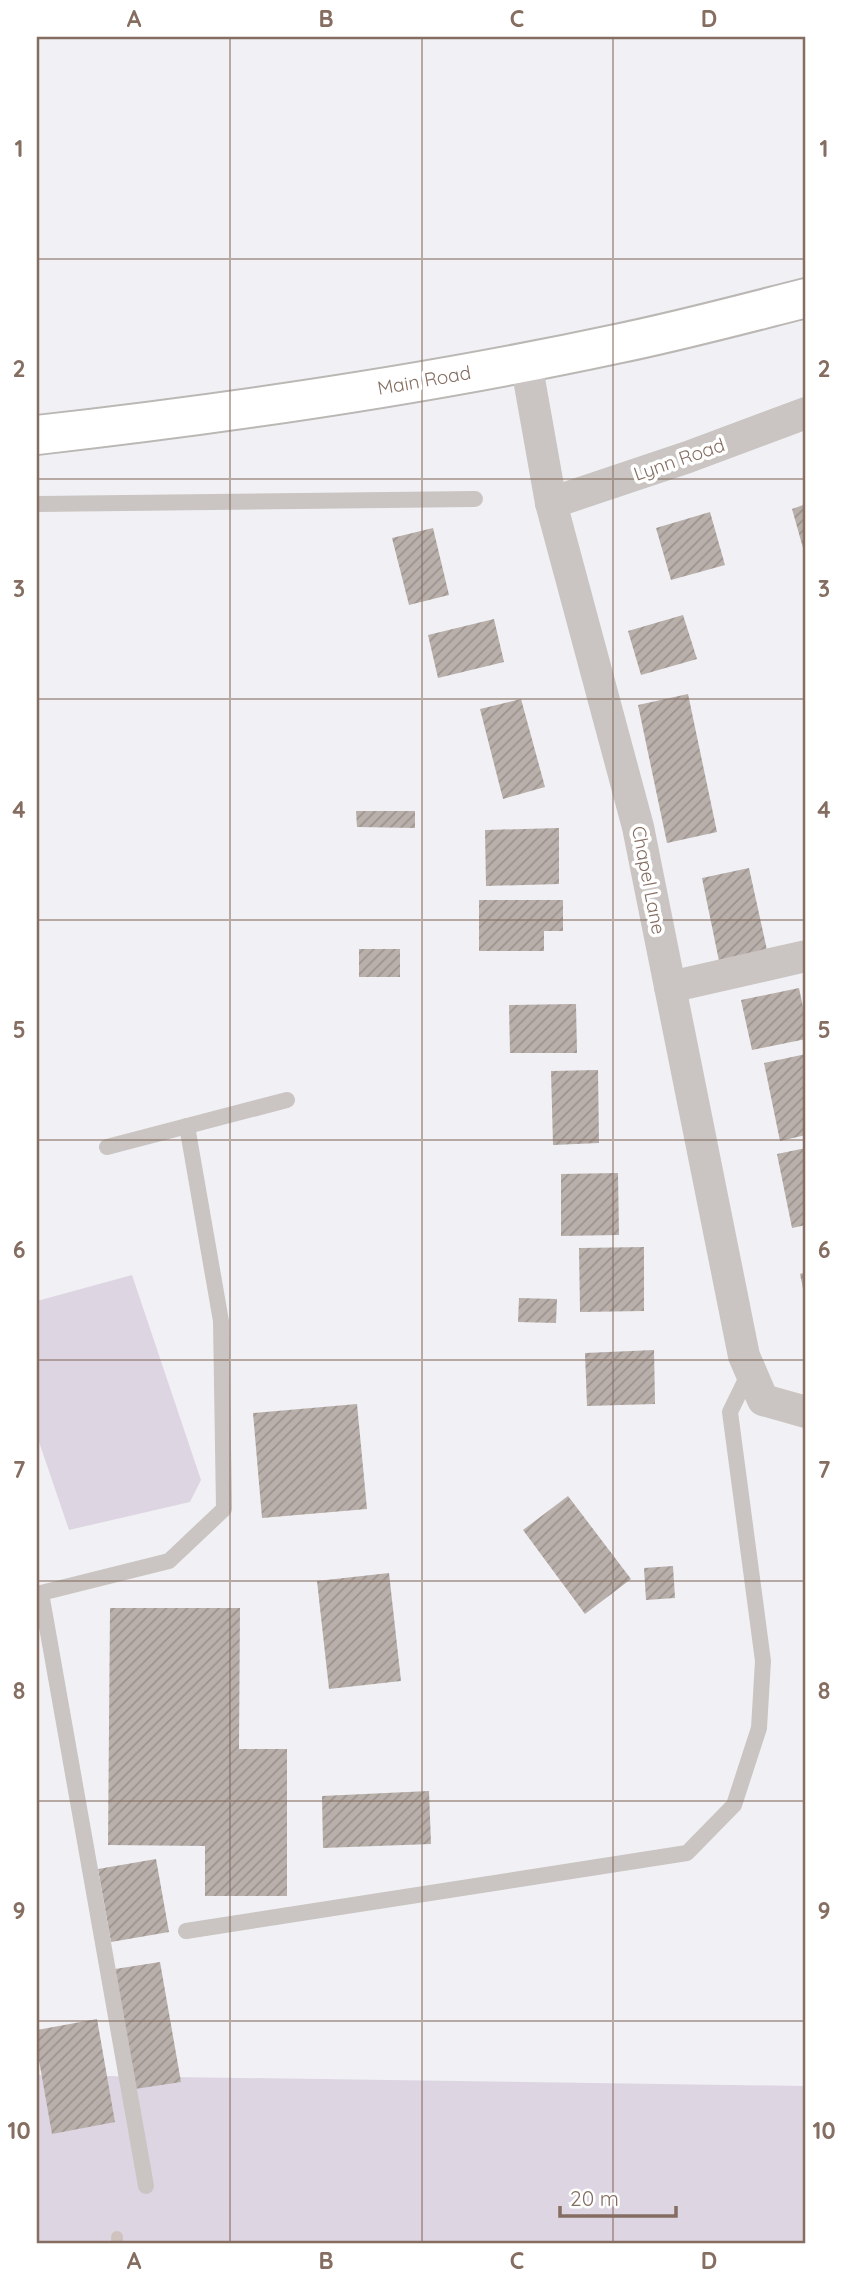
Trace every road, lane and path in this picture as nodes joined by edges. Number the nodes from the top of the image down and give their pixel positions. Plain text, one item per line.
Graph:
1 (806, 298) edge
2 (526, 362) junction
3 (806, 413) edge
4 (37, 435) edge
5 (475, 499) dead end
6 (551, 503) junction
7 (37, 504) edge
8 (806, 956) edge
9 (670, 987) junction
10 (287, 1100) dead end
11 (187, 1126) junction
12 (107, 1147) dead end
13 (750, 1371) junction
14 (806, 1412) edge
15 (186, 1931) dead end
16 (145, 2186) dead end

1 - 2 highway, Main Road
2 - 4 highway, Main Road
2 - 6 street, Chapel Lane
3 - 6 street, Lynn Road
5 - 7 lane
6 - 9 street, Chapel Lane
8 - 9 street
9 - 13 street, Chapel Lane
10 - 11 lane
11 - 12 lane
11 - 16 lane
13 - 14 street, Chapel Lane
13 - 15 lane

